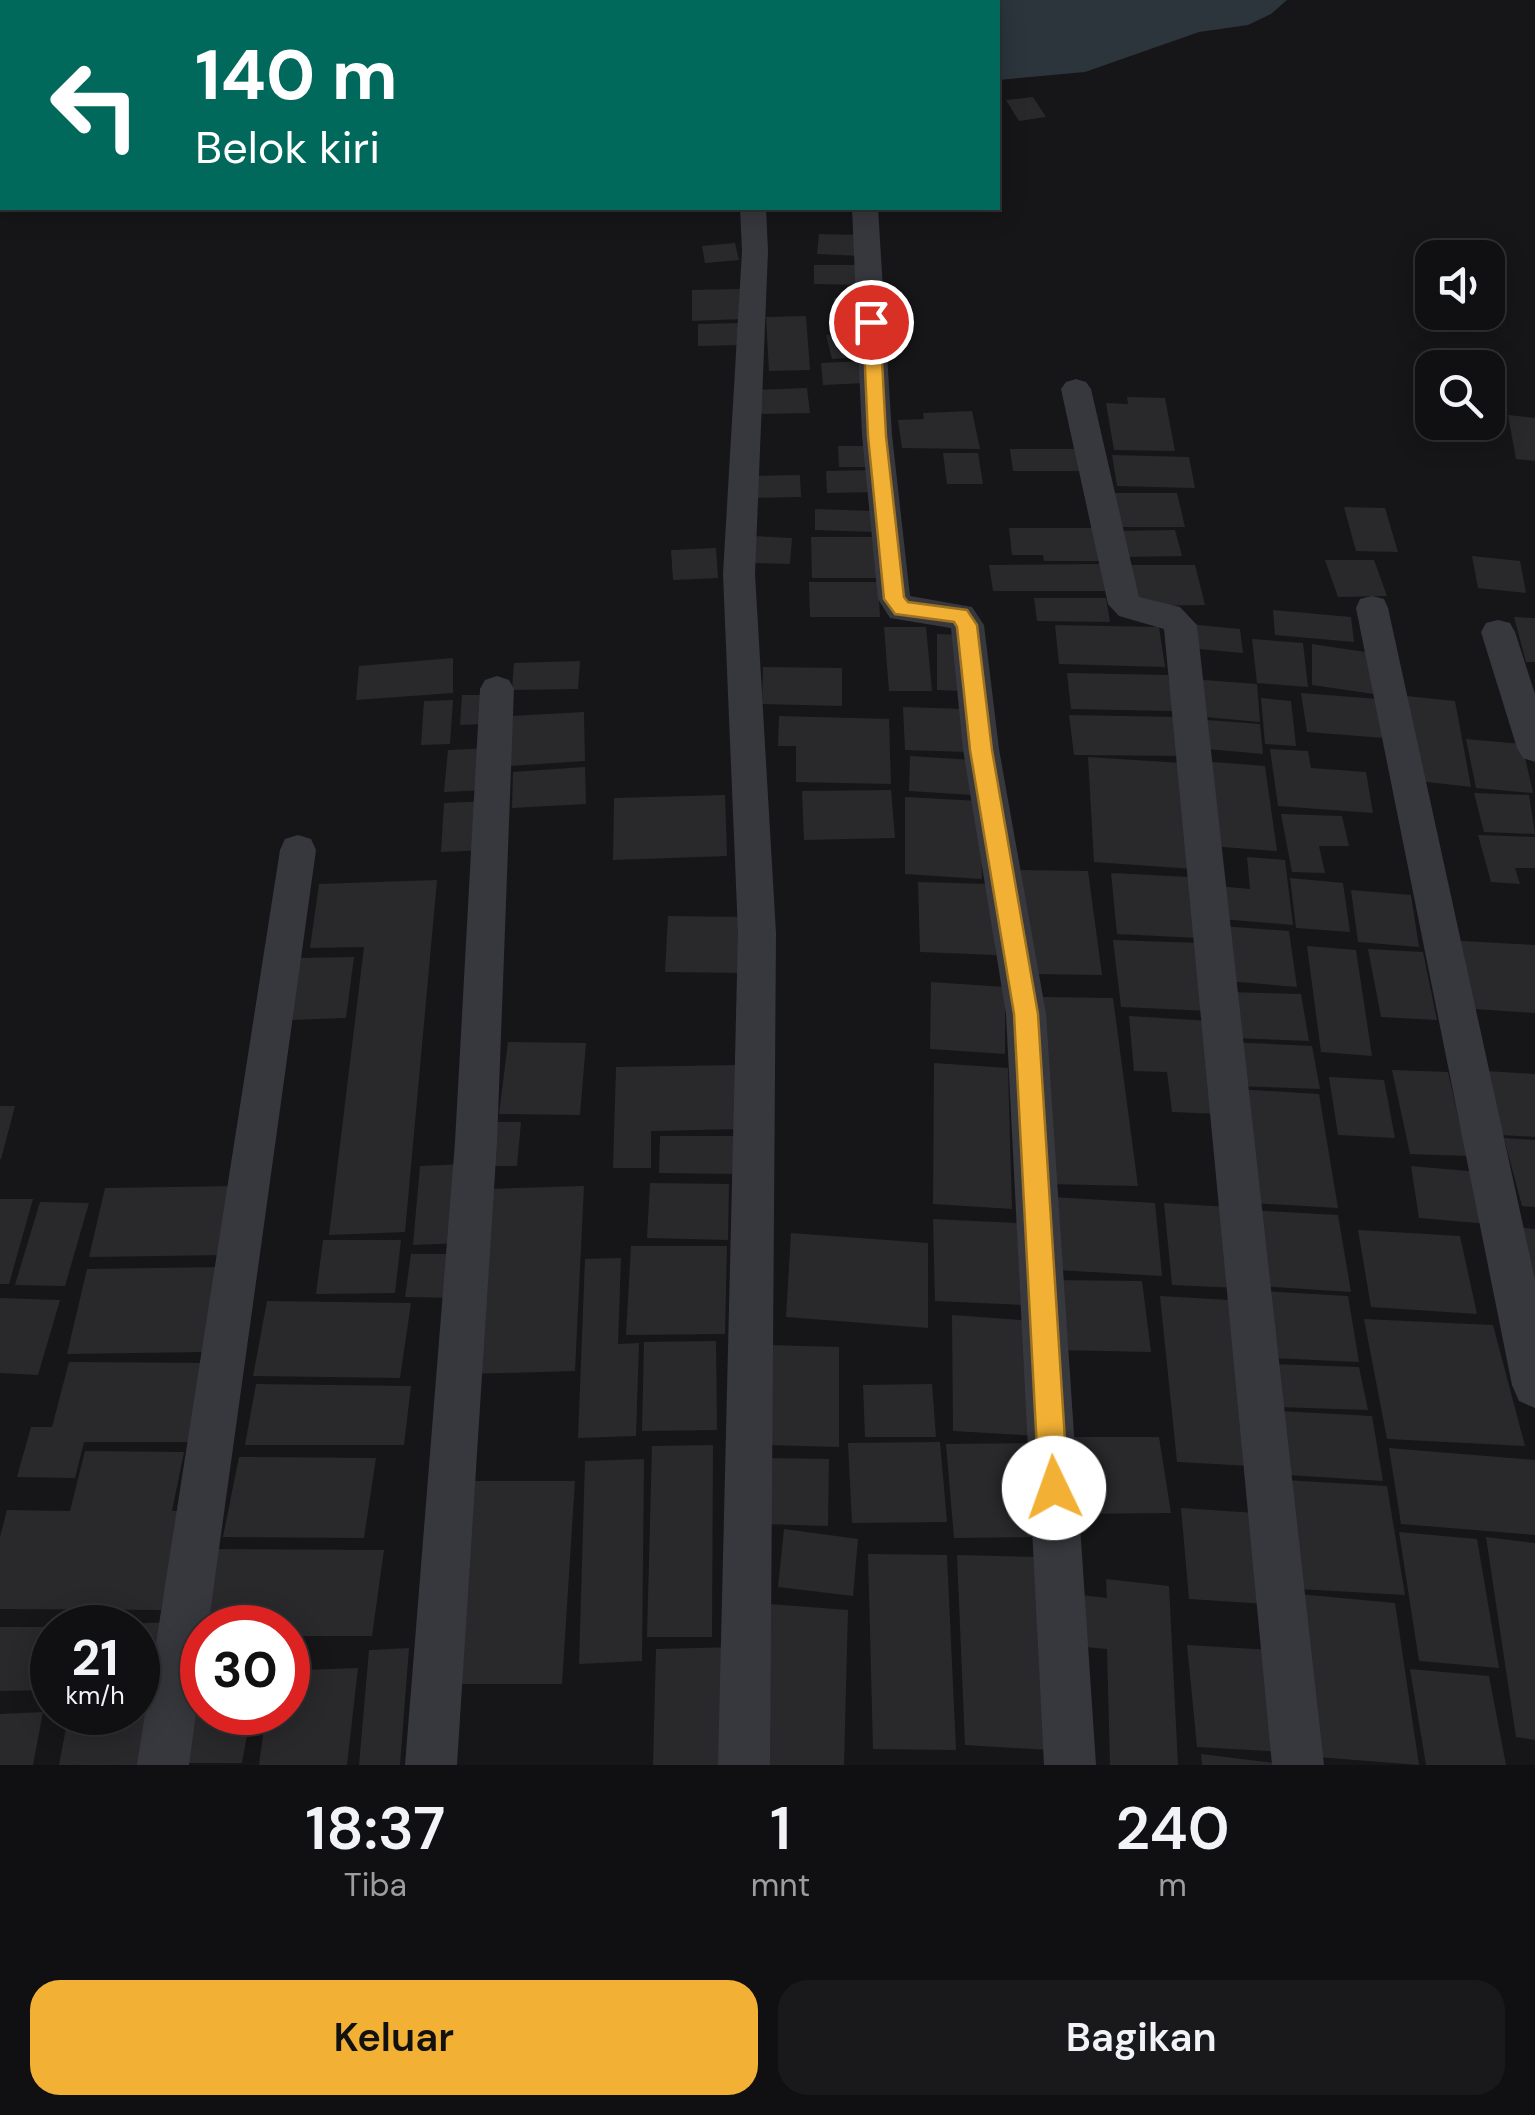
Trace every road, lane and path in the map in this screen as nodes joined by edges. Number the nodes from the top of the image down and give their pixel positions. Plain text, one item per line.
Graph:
1 (752, 210) edge
2 (866, 210) edge
3 (1076, 389) dead end
4 (1372, 608) dead end
5 (1498, 632) dead end
6 (496, 690) dead end
7 (1535, 748) edge
8 (298, 850) dead end
9 (1535, 1384) edge
10 (163, 1765) edge
11 (431, 1765) edge
12 (744, 1765) edge
13 (1070, 1765) edge
14 (1298, 1765) edge

1 - 12 street
2 - 13 street
3 - 14 street
4 - 9 street
5 - 7 street
6 - 11 street
8 - 10 street

